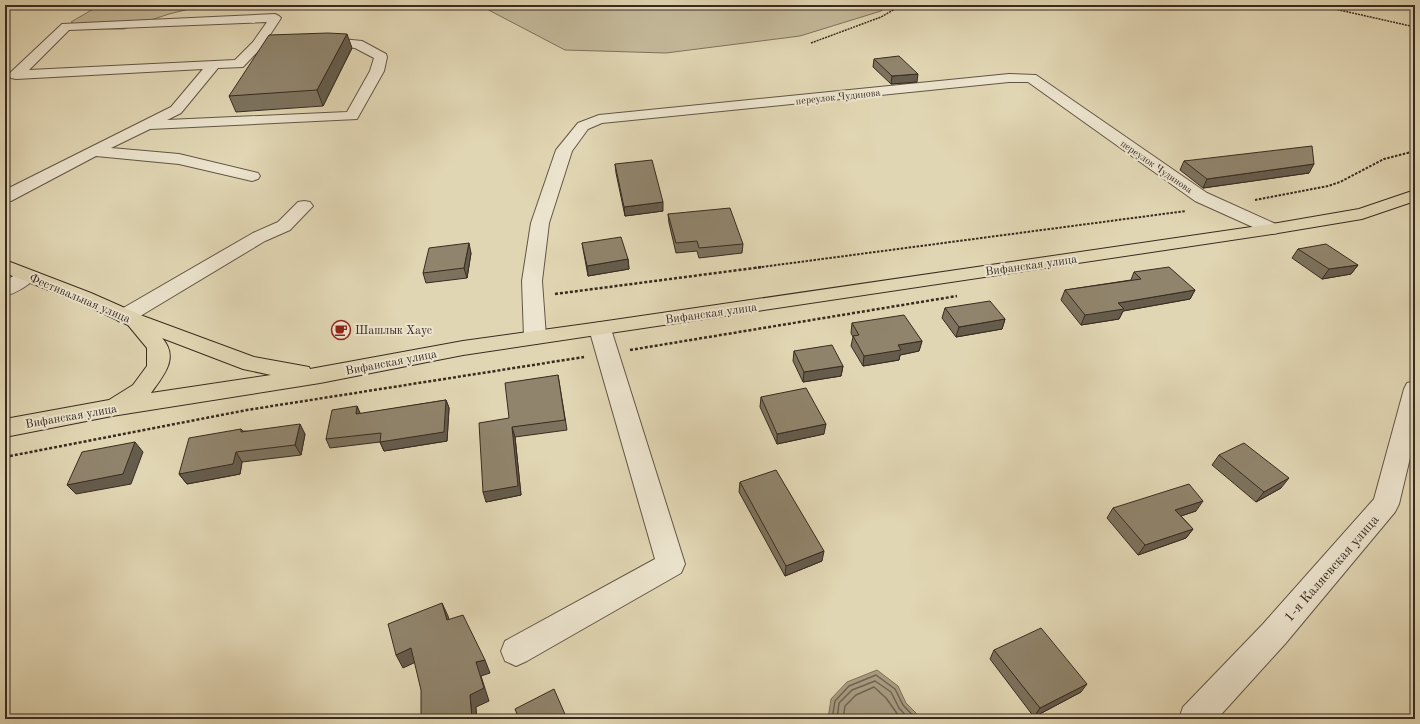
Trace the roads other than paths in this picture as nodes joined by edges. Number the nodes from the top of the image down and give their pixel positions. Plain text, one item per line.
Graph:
1 (308, 41) edge
2 (272, 43) edge
3 (258, 44) junction
4 (214, 64) junction
5 (146, 125) junction
6 (93, 151) junction
7 (252, 176) dead end
8 (1415, 195) edge
9 (5, 197) edge
10 (304, 206) dead end
11 (1272, 229) junction
12 (5, 266) edge
13 (27, 276) junction
14 (5, 290) edge
15 (130, 318) junction
16 (600, 329) junction
17 (534, 337) junction
18 (320, 375) junction
19 (1415, 389) edge
20 (112, 408) junction
21 (5, 428) edge
22 (516, 651) dead end
23 (1195, 719) edge

1 - 5 street
2 - 3 street
3 - 4 street
3 - 4 street
4 - 5 street
5 - 6 street
6 - 7 street
6 - 9 street
8 - 11 main road, Вифанская улица
10 - 15 street
11 - 16 main road, Вифанская улица
11 - 17 street, переулок Чудинова
12 - 13 main road, Фестивальная улица
13 - 14 street
13 - 15 main road, Фестивальная улица
15 - 18 main road
15 - 20 main road, Фестивальная улица
16 - 17 main road, Вифанская улица
16 - 22 street
17 - 18 main road, Вифанская улица
18 - 20 main road, Вифанская улица
19 - 23 street, 1-я Каляевская улица
20 - 21 main road, Вифанская улица

